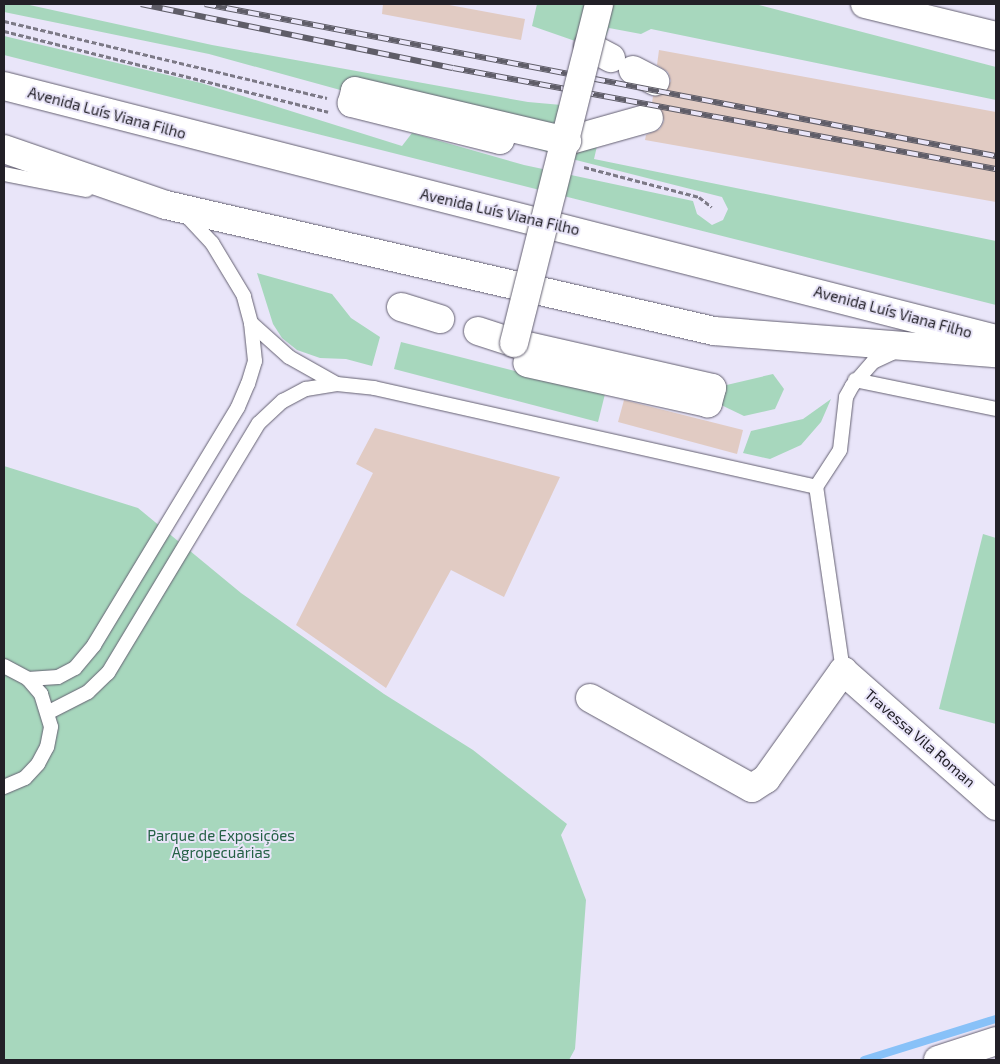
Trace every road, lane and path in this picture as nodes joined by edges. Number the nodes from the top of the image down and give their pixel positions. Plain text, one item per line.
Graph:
1 (599, 4) edge
2 (865, 4) edge
3 (4, 31) edge
4 (996, 36) edge
5 (4, 86) edge
6 (405, 110) dead end
7 (330, 112) dead end
8 (649, 118) dead end
9 (568, 141) junction
10 (4, 149) edge
11 (4, 174) edge
12 (173, 207) junction
13 (401, 307) dead end
14 (440, 319) dead end
15 (251, 323) junction
16 (478, 331) dead end
17 (996, 339) edge
18 (916, 344) junction
19 (521, 353) junction
20 (996, 353) edge
21 (855, 380) junction
22 (338, 384) junction
23 (996, 409) edge
24 (816, 487) junction
25 (4, 666) edge
26 (843, 671) junction
27 (28, 679) junction
28 (590, 698) dead end
29 (49, 712) junction
30 (4, 787) edge
31 (996, 806) edge
32 (996, 1041) edge
33 (938, 1060) edge

1 - 9 main road, bridge
2 - 4 main road
3 - 7 path
5 - 17 main road, Avenida Luís Viana Filho
6 - 9 main road, bridge
8 - 9 main road
9 - 19 main road, bridge
10 - 12 main road, Avenida Luís Viana Filho
11 - 12 lane
12 - 15 lane
12 - 18 main road, Avenida Luís Viana Filho
13 - 14 main road
15 - 22 lane
15 - 27 lane
16 - 19 main road
18 - 20 main road, Avenida Luís Viana Filho
18 - 21 lane
19 - 19 main road
21 - 23 lane
21 - 24 lane
22 - 24 lane
22 - 29 lane
24 - 26 lane
25 - 27 lane
26 - 28 main road
26 - 31 main road, Travessa Vila Roman
27 - 29 lane
29 - 30 lane
32 - 33 main road

